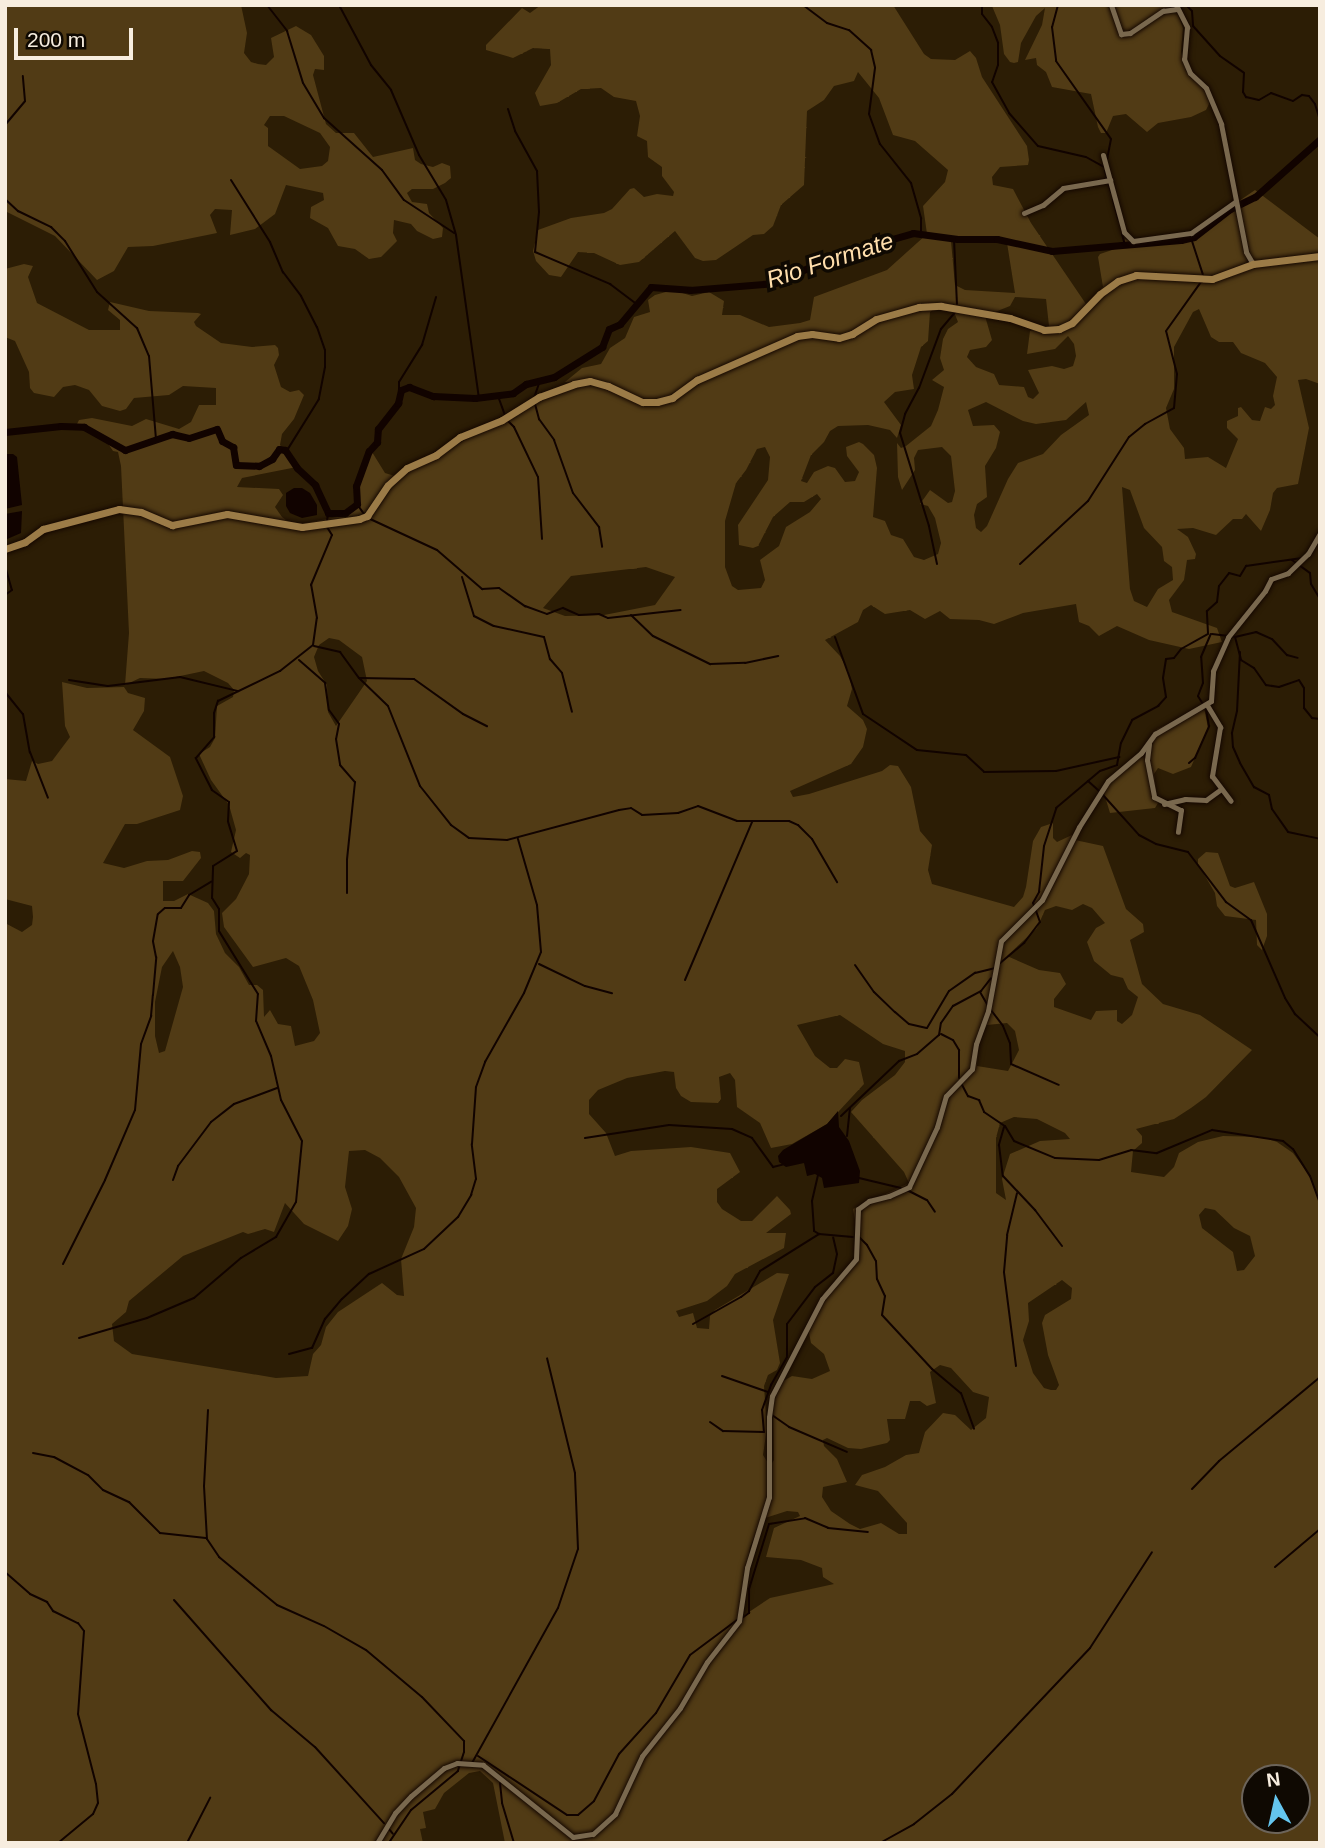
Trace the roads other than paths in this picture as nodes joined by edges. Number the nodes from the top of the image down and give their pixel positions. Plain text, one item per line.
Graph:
1 (1111, 5) edge
2 (1176, 7) edge
3 (1103, 155) dead end
4 (1110, 180) junction
5 (1235, 202) junction
6 (1024, 213) dead end
7 (1320, 256) edge
8 (1253, 264) junction
9 (1320, 533) edge
10 (5, 549) edge
11 (1207, 705) junction
12 (1151, 738) junction
13 (1220, 790) junction
14 (1231, 801) dead end
15 (1164, 804) junction
16 (1178, 832) dead end
17 (377, 1843) edge

1 - 2 street
2 - 5 street
3 - 4 street
4 - 5 street
4 - 6 street
5 - 8 street
7 - 8 main road
8 - 10 main road
9 - 11 street
11 - 12 street
11 - 13 street
12 - 15 street
12 - 17 street
13 - 14 street
13 - 15 street
15 - 16 street

